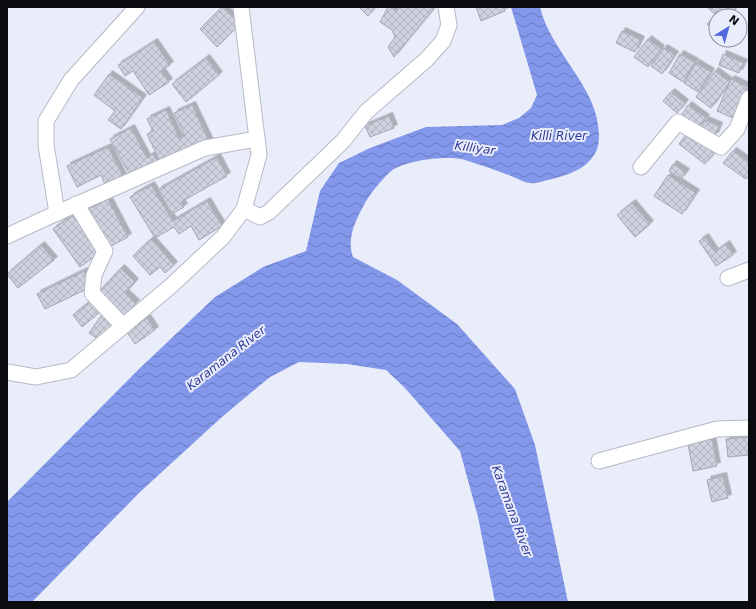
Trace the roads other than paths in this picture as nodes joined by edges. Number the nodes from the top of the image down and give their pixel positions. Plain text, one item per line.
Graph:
1 (137, 7) edge
2 (242, 7) edge
3 (446, 7) edge
4 (749, 98) edge
5 (257, 139) junction
6 (641, 167) dead end
7 (76, 204) junction
8 (244, 209) junction
9 (57, 213) junction
10 (7, 236) edge
11 (749, 270) edge
12 (728, 278) dead end
13 (123, 326) junction
14 (7, 372) edge
15 (749, 428) edge
16 (599, 461) dead end

1 - 9 street
2 - 5 street
3 - 8 street
4 - 6 street
5 - 7 street
5 - 8 street
7 - 9 street
7 - 13 street
8 - 13 street
9 - 10 street
11 - 12 street
13 - 14 street
15 - 16 street

